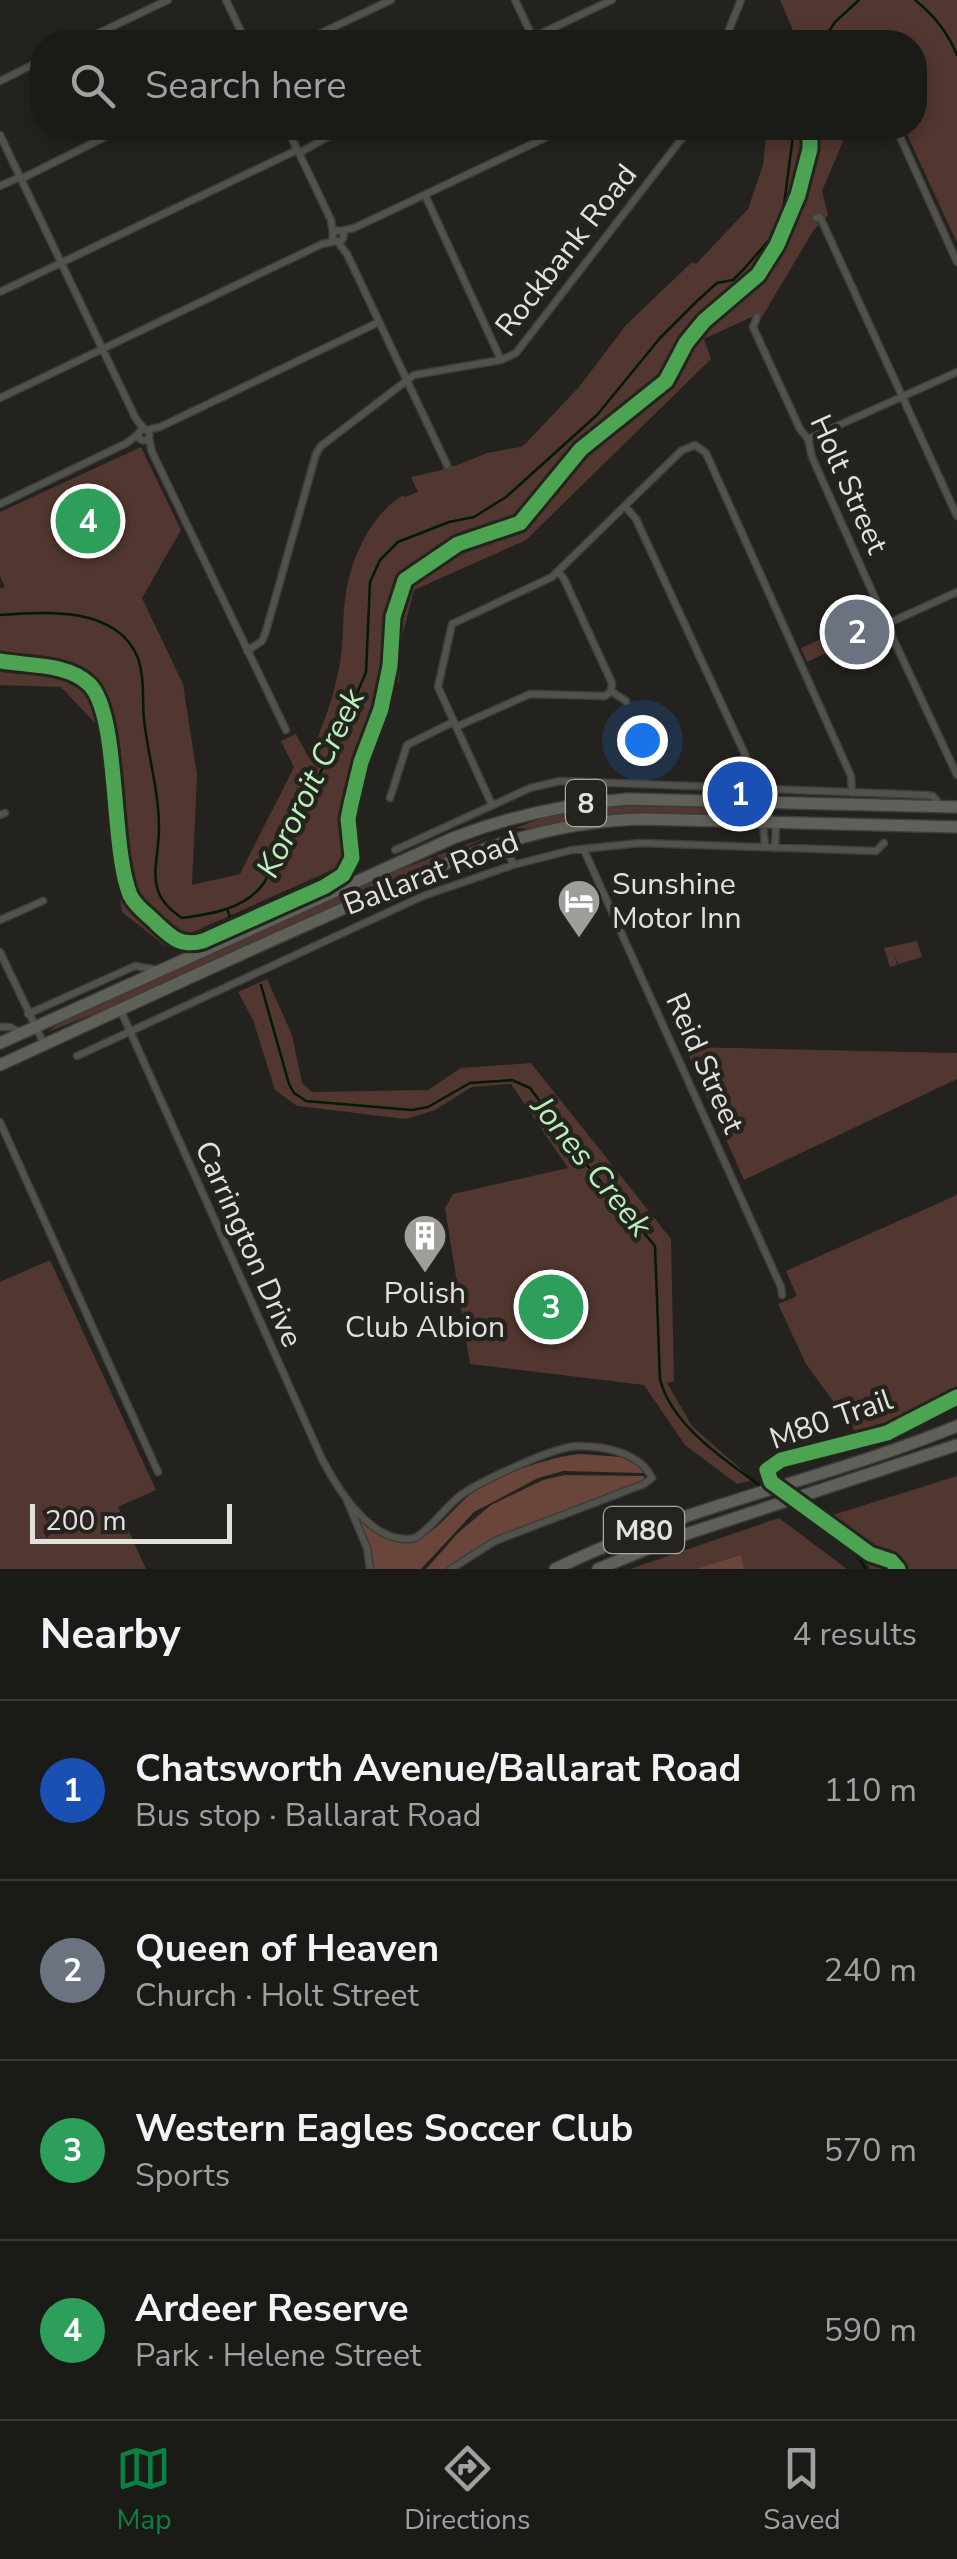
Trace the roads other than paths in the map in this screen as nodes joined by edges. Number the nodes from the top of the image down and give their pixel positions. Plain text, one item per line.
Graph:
1 (168, 0) edge
2 (226, 0) edge
3 (391, 0) edge
4 (515, 0) edge
5 (612, 0) edge
6 (742, 0) edge
7 (105, 30) edge
8 (240, 30) edge
9 (327, 30) edge
10 (529, 30) edge
11 (554, 30) edge
12 (729, 30) edge
13 (30, 66) edge
14 (0, 80) edge
15 (0, 135) edge
16 (98, 140) edge
17 (292, 140) edge
18 (318, 140) edge
19 (541, 140) edge
20 (681, 140) edge
21 (901, 140) edge
22 (297, 150) junction
23 (20, 177) junction
24 (0, 186) edge
25 (424, 195) junction
26 (816, 218) dead end
27 (338, 236) junction
28 (957, 262) edge
29 (61, 263) junction
30 (0, 292) edge
31 (758, 317) dead end
32 (380, 322) junction
33 (102, 349) junction
34 (504, 359) junction
35 (957, 372) edge
36 (408, 380) junction
37 (902, 396) junction
38 (0, 398) edge
39 (144, 435) junction
40 (808, 439) junction
41 (447, 465) dead end
42 (0, 504) edge
43 (626, 506) junction
44 (957, 516) edge
45 (558, 572) junction
46 (957, 592) edge
47 (890, 622) junction
48 (246, 648) junction
49 (611, 691) junction
50 (626, 701) dead end
51 (454, 724) junction
52 (286, 730) dead end
53 (957, 775) edge
54 (668, 785) junction
55 (695, 788) junction
56 (852, 792) junction
57 (759, 793) junction
58 (390, 798) dead end
59 (681, 799) junction
60 (492, 805) junction
61 (942, 807) junction
62 (957, 807) edge
63 (498, 822) junction
64 (769, 822) junction
65 (957, 828) edge
66 (504, 840) junction
67 (884, 843) dead end
68 (765, 845) junction
69 (775, 848) junction
70 (395, 850) dead end
71 (584, 850) junction
72 (514, 865) junction
73 (43, 901) dead end
74 (0, 920) edge
75 (0, 952) edge
76 (160, 970) junction
77 (120, 1010) junction
78 (28, 1014) junction
79 (0, 1027) edge
80 (36, 1027) junction
81 (130, 1032) junction
82 (22, 1033) junction
83 (0, 1043) edge
84 (44, 1044) junction
85 (77, 1056) dead end
86 (0, 1065) edge
87 (0, 1122) edge
88 (782, 1295) dead end
89 (957, 1426) edge
90 (957, 1445) edge
91 (158, 1472) dead end
92 (344, 1493) junction
93 (370, 1569) edge
94 (451, 1569) edge
95 (556, 1569) edge
96 (598, 1569) edge

1 - 7 street
2 - 8 street
3 - 9 street
4 - 10 street
5 - 11 street
6 - 12 street
13 - 14 street
15 - 23 street
16 - 23 street
17 - 22 street
18 - 22 street
19 - 25 street
20 - 34 street, Rockbank Road
21 - 28 street
22 - 27 street
22 - 29 street
23 - 24 street
23 - 29 street
25 - 27 street
25 - 34 street
26 - 37 street
27 - 32 street
27 - 33 street
29 - 30 street
29 - 33 street
31 - 40 street, Holt Street
32 - 36 street
32 - 39 street
33 - 38 street
33 - 39 street
34 - 36 street, Rockbank Road
35 - 37 street
36 - 41 street
36 - 48 street, Rockbank Road
37 - 40 street
37 - 44 street
39 - 42 street
39 - 48 street
40 - 47 street, Holt Street
43 - 45 street
43 - 56 street
43 - 57 street
45 - 49 street
45 - 51 street
46 - 47 street
47 - 53 street, Holt Street
48 - 52 street
49 - 50 street
49 - 51 street
51 - 58 street
51 - 60 street
54 - 55 street, Ballarat Road
54 - 59 highway
54 - 60 street, Ballarat Road
55 - 57 street, Ballarat Road
55 - 59 highway
56 - 57 street, Ballarat Road
56 - 61 street, Ballarat Road
57 - 59 highway, Ballarat Road / 8
57 - 61 highway, Ballarat Road / 8
57 - 64 highway
59 - 63 highway, Ballarat Road / 8
60 - 70 street, Ballarat Road
61 - 62 highway, Ballarat Road / 8
63 - 66 highway
63 - 76 highway, Ballarat Road / 8
64 - 65 highway, Ballarat Road / 8
64 - 66 highway, Ballarat Road / 8
64 - 68 street
64 - 69 street
66 - 72 street
66 - 77 highway, Ballarat Road / 8
67 - 69 street, Ballarat Road
68 - 69 street, Ballarat Road
68 - 71 street, Ballarat Road
71 - 72 street, Ballarat Road
71 - 88 street, Reid Street
72 - 81 street, Ballarat Road
73 - 74 street
75 - 78 street
76 - 78 street, Ballarat Road
76 - 80 highway, Ballarat Road / 8
77 - 81 street, Carrington Drive
77 - 84 highway, Ballarat Road / 8
78 - 80 street
79 - 82 street
80 - 82 highway, Ballarat Road / 8
80 - 84 street
81 - 85 street, Ballarat Road
81 - 92 street, Carrington Drive
82 - 83 highway, Ballarat Road / 8
84 - 86 highway, Ballarat Road / 8
87 - 91 street
89 - 95 highway, M80
90 - 96 highway, M80
92 - 93 street, Carrington Drive
92 - 94 street, Carrington Drive

